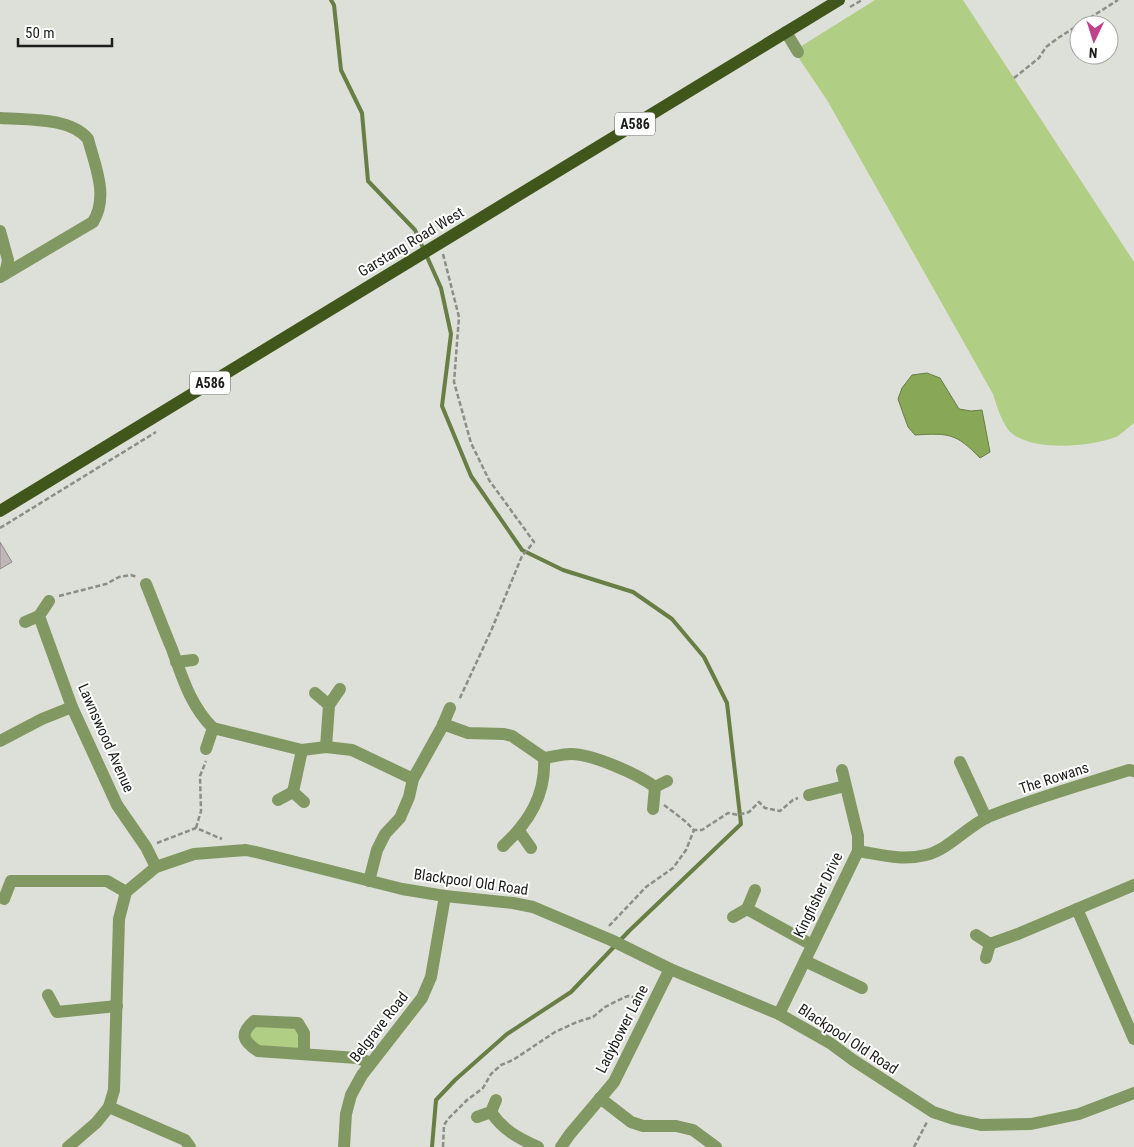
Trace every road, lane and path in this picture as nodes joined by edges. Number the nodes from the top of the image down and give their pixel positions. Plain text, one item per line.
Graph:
1 (838, 0) edge
2 (1118, 0) edge
3 (786, 32) junction
4 (798, 52) dead end
5 (1014, 78) dead end
6 (0, 118) edge
7 (0, 231) edge
8 (437, 245) junction
9 (2, 275) edge
10 (0, 511) edge
11 (146, 584) joint
12 (49, 601) joint
13 (40, 616) junction
14 (25, 622) dead end
15 (193, 660) dead end
16 (176, 662) junction
17 (340, 688) dead end
18 (314, 693) dead end
19 (328, 705) junction
20 (72, 707) junction
21 (450, 708) joint
22 (443, 724) junction
23 (214, 728) junction
24 (0, 741) edge
25 (326, 747) junction
26 (206, 748) joint
27 (302, 750) junction
28 (544, 758) junction
29 (960, 762) dead end
30 (842, 770) dead end
31 (1134, 771) edge
32 (413, 779) junction
33 (667, 781) dead end
34 (845, 786) junction
35 (655, 787) junction
36 (293, 792) junction
37 (808, 795) joint
38 (278, 800) dead end
39 (304, 802) dead end
40 (653, 805) joint
41 (986, 818) junction
42 (196, 828) junction
43 (694, 830) junction
44 (519, 831) junction
45 (503, 846) dead end
46 (146, 847) junction
47 (531, 848) dead end
48 (246, 850) junction
49 (858, 851) junction
50 (156, 867) junction
51 (369, 881) junction
52 (1134, 885) edge
53 (755, 890) dead end
54 (126, 892) junction
55 (445, 896) junction
56 (4, 899) dead end
57 (747, 909) junction
58 (1077, 909) junction
59 (732, 917) dead end
60 (976, 936) dead end
61 (613, 941) junction
62 (812, 944) junction
63 (990, 944) junction
64 (986, 958) dead end
65 (805, 961) junction
66 (670, 969) junction
67 (862, 988) dead end
68 (48, 995) dead end
69 (654, 1001) junction
70 (117, 1006) junction
71 (779, 1014) junction
72 (1134, 1039) edge
73 (304, 1054) junction
74 (371, 1063) junction
75 (1134, 1092) edge
76 (600, 1098) junction
77 (496, 1100) dead end
78 (109, 1106) junction
79 (491, 1112) junction
80 (933, 1112) junction
81 (477, 1117) dead end
82 (68, 1147) edge
83 (190, 1147) edge
84 (344, 1147) edge
85 (443, 1147) edge
86 (538, 1147) edge
87 (562, 1147) edge
88 (716, 1147) edge
89 (914, 1147) edge

1 - 3 main road, Garstang Road West / A586
2 - 5 path
3 - 4 street
3 - 8 main road, Garstang Road West / A586
6 - 9 street
7 - 9 street
8 - 10 main road, Garstang Road West / A586
8 - 21 path
11 - 12 path
11 - 16 street
12 - 13 street
13 - 14 street
13 - 20 street, Lawnswood Avenue
15 - 16 street
16 - 23 street
17 - 19 street
18 - 19 street
19 - 25 street
20 - 24 street
20 - 46 street, Lawnswood Avenue
21 - 22 street
22 - 28 street
22 - 32 street
23 - 26 street
23 - 27 street
25 - 27 street
25 - 32 street
26 - 42 path
27 - 36 street
28 - 35 street
28 - 44 street
29 - 41 street
30 - 34 street, Kingfisher Drive
31 - 41 street, The Rowans
32 - 51 street
33 - 35 street
34 - 37 street
34 - 49 street, Kingfisher Drive
35 - 40 street
36 - 38 street
36 - 39 street
37 - 43 path
40 - 43 path
41 - 49 street, The Rowans
42 - 46 path
42 - 48 path
43 - 61 path
44 - 45 street
44 - 47 street
46 - 50 street, Lawnswood Avenue
48 - 50 street, Blackpool Old Road
48 - 51 street, Blackpool Old Road
49 - 62 street, Kingfisher Drive
50 - 54 street, Blackpool Old Road
51 - 55 street, Blackpool Old Road
52 - 58 street
53 - 57 street
54 - 56 street
54 - 70 street
55 - 61 street, Blackpool Old Road
55 - 74 street, Belgrave Road
57 - 59 street
57 - 62 street
58 - 63 street
58 - 72 street
60 - 63 street
61 - 66 street, Blackpool Old Road
62 - 65 street, Kingfisher Drive
63 - 64 street
65 - 67 street
65 - 71 street, Kingfisher Drive
66 - 69 street, Ladybower Lane
66 - 71 street, Blackpool Old Road
68 - 70 street
69 - 76 street, Ladybower Lane
69 - 85 path
70 - 78 street
71 - 80 street, Blackpool Old Road
73 - 73 street
73 - 74 street
74 - 84 street, Belgrave Road
75 - 80 street, Blackpool Old Road
76 - 87 street, Ladybower Lane
76 - 88 street
77 - 79 street
78 - 82 street
78 - 83 street
79 - 81 street
79 - 86 street
80 - 89 path

